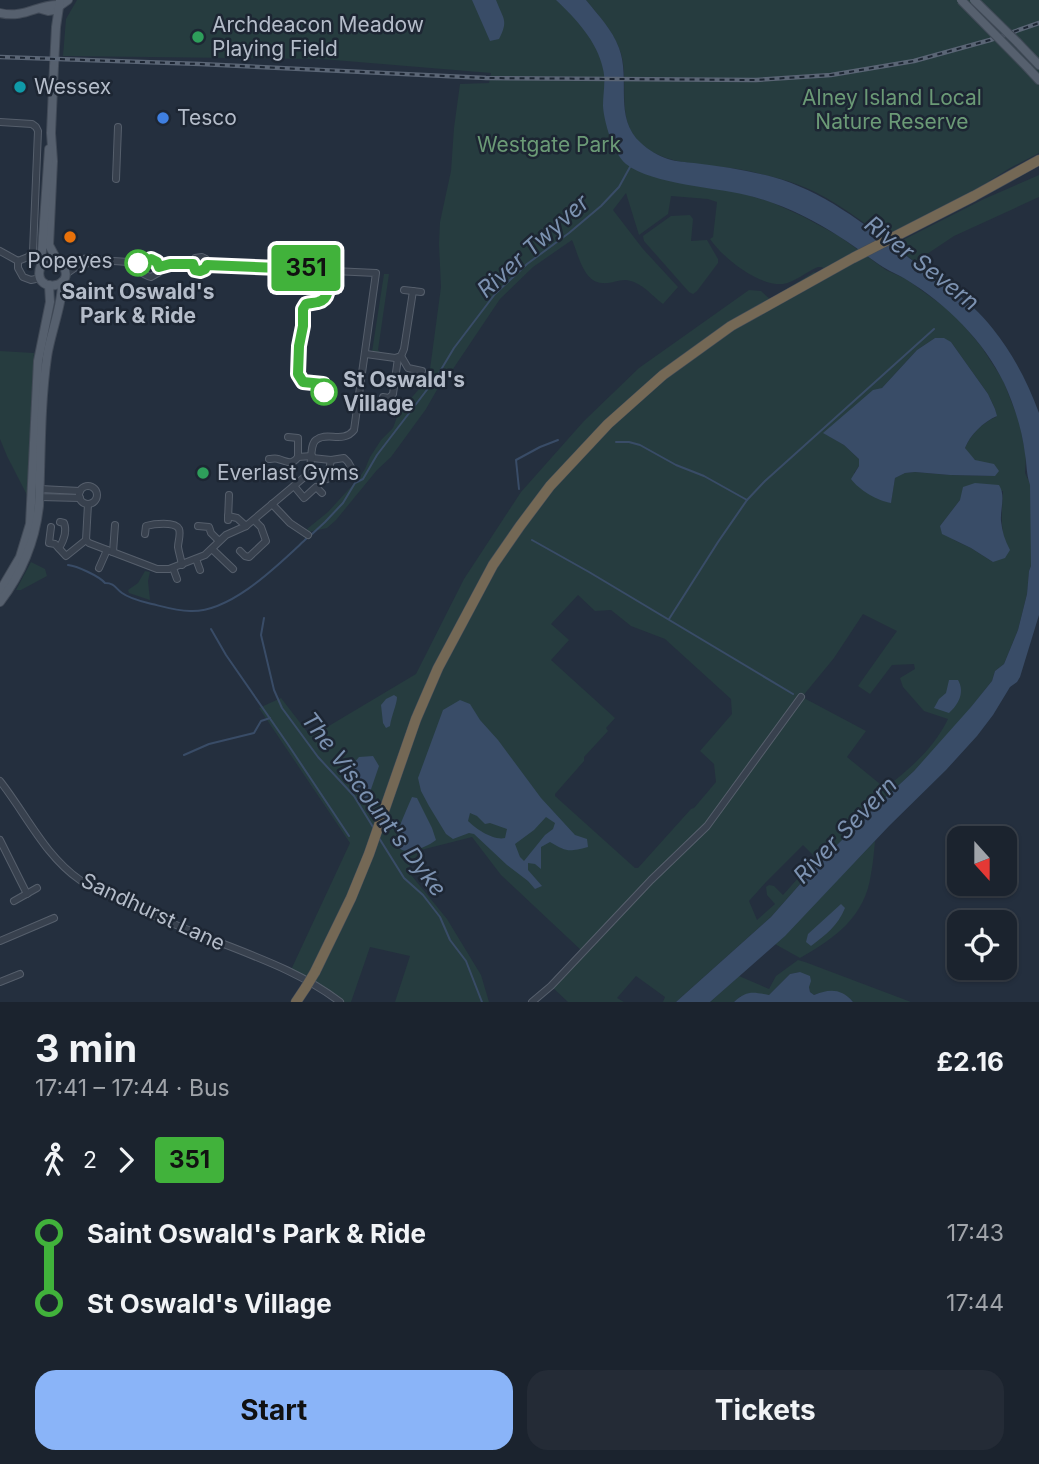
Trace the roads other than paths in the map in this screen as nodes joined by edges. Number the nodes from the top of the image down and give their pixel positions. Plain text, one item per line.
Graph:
1 (961, 0) edge
2 (974, 0) edge
3 (63, 2) edge
4 (0, 13) edge
5 (1038, 60) edge
6 (1039, 80) edge
7 (0, 122) edge
8 (118, 127) dead end
9 (51, 133) junction
10 (1039, 160) edge
11 (1039, 168) edge
12 (1017, 173) junction
13 (116, 180) dead end
14 (0, 251) edge
15 (99, 260) junction
16 (18, 261) junction
17 (58, 261) junction
18 (41, 265) junction
19 (143, 267) junction
20 (159, 267) junction
21 (40, 278) junction
22 (64, 278) junction
23 (49, 285) junction
24 (404, 290) dead end
25 (413, 291) junction
26 (421, 292) dead end
27 (366, 354) junction
28 (400, 357) junction
29 (422, 371) dead end
30 (383, 397) dead end
31 (288, 438) dead end
32 (289, 447) dead end
33 (298, 448) junction
34 (298, 457) junction
35 (312, 457) junction
36 (269, 459) dead end
37 (331, 460) junction
38 (352, 469) dead end
39 (327, 479) dead end
40 (294, 486) junction
41 (36, 493) junction
42 (322, 493) dead end
43 (80, 495) junction
44 (229, 495) dead end
45 (88, 504) junction
46 (272, 504) junction
47 (254, 520) junction
48 (60, 522) dead end
49 (115, 525) dead end
50 (198, 526) dead end
51 (246, 526) junction
52 (51, 527) dead end
53 (145, 534) dead end
54 (308, 535) dead end
55 (86, 540) junction
56 (219, 541) junction
57 (60, 548) junction
58 (212, 549) junction
59 (110, 551) junction
60 (240, 551) dead end
61 (124, 557) junction
62 (196, 559) junction
63 (121, 565) dead end
64 (182, 565) junction
65 (99, 568) dead end
66 (173, 568) junction
67 (233, 569) dead end
68 (200, 570) dead end
69 (177, 579) dead end
70 (0, 591) edge
71 (0, 602) edge
72 (802, 697) dead end
73 (0, 781) edge
74 (7, 790) junction
75 (0, 794) edge
76 (0, 840) edge
77 (37, 888) dead end
78 (27, 894) junction
79 (14, 901) dead end
80 (54, 918) dead end
81 (0, 940) edge
82 (20, 974) dead end
83 (0, 982) edge
84 (296, 1002) edge
85 (340, 1002) edge
86 (532, 1002) edge

1 - 6 main road, bridge
2 - 5 main road, bridge
3 - 4 main road
3 - 9 main road
7 - 16 street
8 - 13 street
9 - 17 main road
9 - 18 main road
10 - 12 highway
11 - 12 highway
12 - 84 highway, bridge
14 - 16 street
15 - 17 street
15 - 19 street
15 - 22 street
16 - 21 street
17 - 18 main road
17 - 22 main road
18 - 21 main road
19 - 20 street
19 - 20 street
20 - 27 street
21 - 23 main road
22 - 23 main road
22 - 41 main road
23 - 41 main road
24 - 25 street
25 - 26 street
25 - 28 street
27 - 28 street
27 - 35 street
28 - 29 street
28 - 30 street
31 - 33 street
32 - 33 street
33 - 34 street
34 - 35 street
34 - 36 street
35 - 37 street
35 - 40 street
37 - 38 street
37 - 39 street
40 - 42 street
40 - 46 street
41 - 43 street
41 - 70 main road
41 - 71 main road
43 - 45 street
43 - 45 street
44 - 51 street
45 - 55 street
46 - 47 street
46 - 54 street
47 - 51 street
47 - 60 street
48 - 57 street
49 - 59 street
50 - 56 street
51 - 56 street
52 - 57 street
53 - 64 street
55 - 57 street
55 - 59 street
56 - 58 street
58 - 62 street
58 - 67 street
59 - 61 street
59 - 65 street
61 - 63 street
61 - 66 street
62 - 64 street
62 - 68 street
64 - 66 street
66 - 69 street
72 - 86 street
73 - 74 street, Sandhurst Lane
74 - 75 street
74 - 85 street, Sandhurst Lane
76 - 78 street
77 - 78 street
78 - 79 street
80 - 81 street
82 - 83 street

